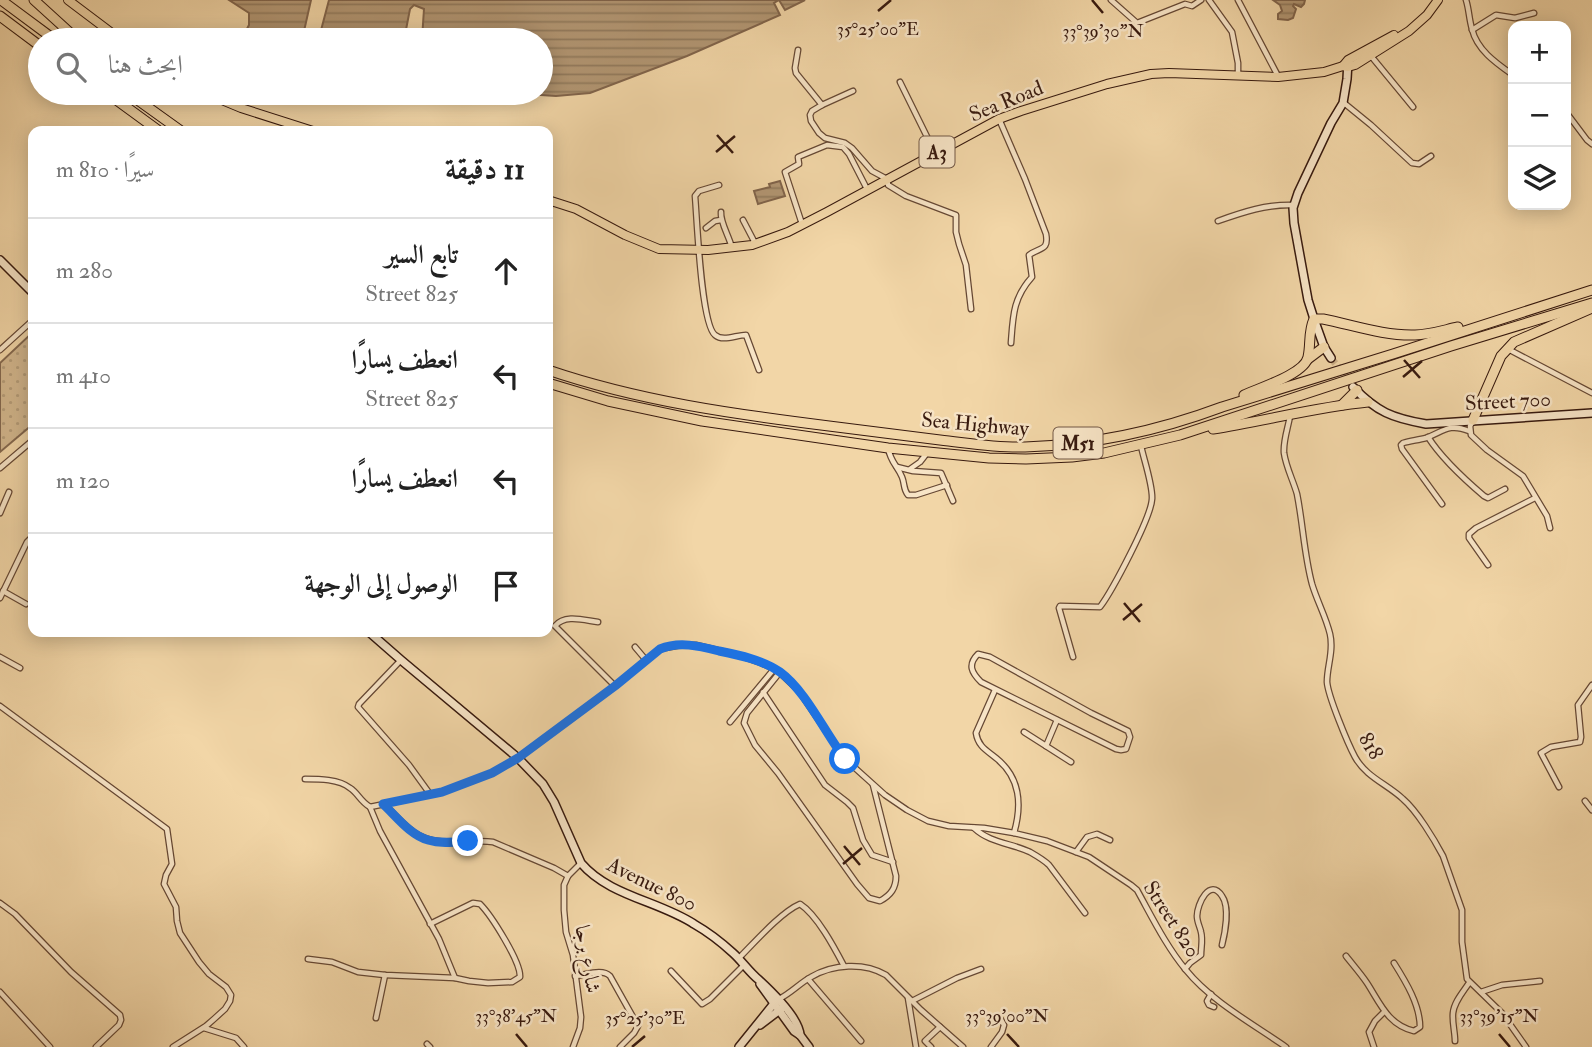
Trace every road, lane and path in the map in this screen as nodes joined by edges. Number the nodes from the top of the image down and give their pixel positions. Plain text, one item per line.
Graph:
1 (1, 0) edge
2 (34, 0) edge
3 (68, 0) edge
4 (1111, 0) edge
5 (1201, 0) edge
6 (1209, 0) edge
7 (1237, 0) edge
8 (1436, 0) edge
9 (1466, 0) edge
10 (1534, 13) dead end
11 (0, 16) edge
12 (39, 28) edge
13 (65, 28) edge
14 (105, 28) edge
15 (1472, 30) junction
16 (28, 37) edge
17 (798, 50) dead end
18 (1371, 55) junction
19 (1350, 63) junction
20 (1508, 71) edge
21 (1238, 75) junction
22 (1278, 77) junction
23 (900, 82) dead end
24 (853, 91) dead end
25 (1343, 103) junction
26 (123, 105) edge
27 (145, 105) edge
28 (147, 105) edge
29 (234, 105) edge
30 (822, 105) junction
31 (1413, 107) dead end
32 (157, 114) junction
33 (1571, 119) edge
34 (999, 120) junction
35 (152, 126) edge
36 (174, 126) edge
37 (297, 126) edge
38 (1592, 144) edge
39 (935, 153) junction
40 (1431, 156) dead end
41 (887, 179) junction
42 (719, 186) dead end
43 (867, 191) junction
44 (553, 201) edge
45 (1294, 205) junction
46 (721, 212) dead end
47 (721, 220) junction
48 (743, 220) dead end
49 (1218, 221) dead end
50 (802, 225) junction
51 (706, 228) dead end
52 (756, 243) junction
53 (732, 248) junction
54 (700, 250) junction
55 (0, 260) edge
56 (28, 288) edge
57 (1592, 290) edge
58 (1592, 305) edge
59 (971, 310) dead end
60 (1314, 319) junction
61 (28, 325) edge
62 (1477, 326) junction
63 (1011, 343) dead end
64 (1324, 347) junction
65 (1507, 349) junction
66 (0, 350) edge
67 (1331, 358) tunnel mouth
68 (1308, 359) junction
69 (759, 370) dead end
70 (553, 372) edge
71 (553, 384) edge
72 (1355, 388) joint
73 (1592, 393) edge
74 (1368, 402) junction
75 (1342, 405) junction
76 (1222, 407) junction
77 (1592, 413) edge
78 (1290, 415) junction
79 (1474, 420) junction
80 (1469, 431) junction
81 (1180, 435) junction
82 (1428, 437) junction
83 (28, 444) edge
84 (1141, 444) junction
85 (888, 448) junction
86 (928, 452) junction
87 (896, 467) junction
88 (0, 468) edge
89 (910, 469) junction
90 (947, 485) junction
91 (1505, 489) dead end
92 (9, 492) dead end
93 (1535, 498) junction
94 (953, 500) dead end
95 (1442, 504) dead end
96 (0, 513) edge
97 (1550, 528) dead end
98 (28, 541) edge
99 (1488, 565) dead end
100 (3, 591) junction
101 (0, 597) edge
102 (26, 604) dead end
103 (598, 622) dead end
104 (375, 637) edge
105 (635, 647) dead end
106 (0, 657) edge
107 (1073, 657) dead end
108 (401, 660) junction
109 (646, 660) junction
110 (20, 668) dead end
111 (774, 669) junction
112 (780, 672) junction
113 (1592, 685) edge
114 (615, 686) junction
115 (995, 690) junction
116 (763, 692) junction
117 (0, 706) edge
118 (1057, 720) junction
119 (730, 722) dead end
120 (1024, 732) dead end
121 (1046, 746) junction
122 (518, 758) junction
123 (1071, 762) dead end
124 (306, 779) dead end
125 (873, 785) junction
126 (1559, 787) dead end
127 (430, 794) junction
128 (1585, 801) dead end
129 (383, 804) junction
130 (370, 807) junction
131 (1592, 810) edge
132 (974, 828) junction
133 (1014, 833) junction
134 (1110, 840) dead end
135 (1076, 852) junction
136 (893, 862) junction
137 (581, 863) junction
138 (568, 876) junction
139 (0, 903) edge
140 (1085, 913) dead end
141 (430, 924) junction
142 (1222, 945) dead end
143 (1346, 956) dead end
144 (308, 959) dead end
145 (741, 962) junction
146 (1394, 963) dead end
147 (844, 966) junction
148 (981, 969) dead end
149 (1185, 969) junction
150 (671, 971) dead end
151 (385, 975) junction
152 (575, 976) junction
153 (455, 978) junction
154 (808, 979) junction
155 (1540, 981) dead end
156 (1469, 983) junction
157 (0, 992) edge
158 (1480, 992) junction
159 (1211, 994) junction
160 (910, 999) junction
161 (779, 1005) junction
162 (1214, 1007) dead end
163 (1384, 1012) junction
164 (1000, 1017) dead end
165 (376, 1018) dead end
166 (204, 1027) junction
167 (940, 1027) junction
168 (861, 1041) dead end
169 (1455, 1041) dead end
170 (47, 1046) edge
171 (96, 1047) edge
172 (173, 1047) edge
173 (244, 1047) edge
174 (573, 1047) edge
175 (620, 1047) edge
176 (739, 1047) edge
177 (809, 1047) edge
178 (916, 1047) edge
179 (930, 1047) edge
180 (963, 1047) edge
181 (990, 1047) edge
182 (1286, 1047) edge
183 (1374, 1047) edge
184 (1526, 1047) edge

1 - 12 highway
2 - 13 highway
3 - 14 highway
4 - 5 street
6 - 21 street
7 - 22 street
8 - 18 highway, Sea Road / A3
8 - 19 highway, Sea Road / A3
9 - 15 street
10 - 15 street
11 - 16 highway
15 - 20 street
17 - 30 street
18 - 19 highway, Sea Road / A3
18 - 31 street
19 - 22 highway, Sea Road / A3
19 - 25 main road
21 - 22 highway, Sea Road / A3
21 - 34 highway, Sea Road / A3
23 - 39 street
24 - 30 street
25 - 40 street
25 - 45 main road
26 - 35 highway
27 - 32 highway
28 - 32 highway
29 - 37 highway
30 - 41 street
32 - 36 highway
33 - 38 street
34 - 39 highway, Sea Road / A3
34 - 63 street
39 - 41 highway, Sea Road / A3
41 - 43 highway, Sea Road / A3
41 - 59 street
42 - 54 street
43 - 50 highway, Sea Road / A3
43 - 50 street
44 - 54 highway, Sea Road / A3
45 - 49 street
45 - 60 main road
46 - 47 street
47 - 51 street
47 - 53 street
48 - 52 street
50 - 52 highway, Sea Road / A3
52 - 53 highway, Sea Road / A3
53 - 54 highway, Sea Road / A3
54 - 69 street
55 - 56 main road
57 - 62 highway, Sea Highway / M51
58 - 65 highway
58 - 81 highway, Sea Highway / M51
60 - 62 highway
60 - 64 main road
60 - 68 highway
61 - 66 street
62 - 76 highway, Sea Highway / M51
64 - 67 main road
64 - 68 highway
65 - 73 street
65 - 79 highway
68 - 76 highway
70 - 76 highway, Sea Highway / M51
71 - 85 highway, Sea Highway / M51
72 - 74 main road, Street 700
72 - 75 highway
74 - 75 highway
74 - 79 main road, Street 700
75 - 78 highway
77 - 79 main road, Street 700
78 - 81 highway
78 - 156 street, 818
79 - 80 street
80 - 82 street
80 - 93 street
81 - 84 highway, Sea Highway / M51
82 - 91 street
82 - 95 street
83 - 88 street
84 - 86 highway, Sea Highway / M51
84 - 107 street
85 - 86 highway, Sea Highway / M51
85 - 87 street
86 - 89 street
87 - 89 street
87 - 90 street
89 - 90 street
90 - 94 street
92 - 96 street
93 - 97 street
93 - 99 street
98 - 100 street
100 - 101 street
100 - 102 street
103 - 114 street
104 - 108 main road, Avenue 800
105 - 109 street
106 - 110 street
108 - 122 main road, Avenue 800
108 - 127 street
109 - 111 street
109 - 114 street
111 - 112 street
111 - 119 street
112 - 116 street
112 - 125 street, Street 820
113 - 126 street
114 - 122 street
115 - 118 street
115 - 118 street
115 - 133 street
116 - 136 street
116 - 136 street
117 - 166 street
118 - 121 street
120 - 121 street
121 - 123 street
122 - 127 street
122 - 137 main road, Avenue 800
124 - 130 street
125 - 132 street, Street 820
125 - 136 street
127 - 129 street
128 - 131 street
129 - 130 street
129 - 138 street
130 - 141 street
132 - 133 street, Street 820
132 - 140 street
133 - 135 street, Street 820
134 - 135 street
135 - 149 street, Street 820
137 - 138 street
137 - 145 main road, Avenue 800
138 - 152 street, شارع برجا
139 - 171 street
141 - 153 street
141 - 153 street
142 - 149 street
143 - 163 street
144 - 151 street
145 - 147 street
145 - 150 street
145 - 161 main road, Avenue 800
146 - 163 street
147 - 154 street
147 - 160 street
148 - 160 street
149 - 159 street, Street 820
151 - 153 street
151 - 165 street
152 - 174 street, شارع برجا
152 - 175 street
154 - 161 street
154 - 168 street
155 - 158 street
156 - 158 street
156 - 169 street
157 - 170 street
158 - 184 street
159 - 162 street
159 - 182 street, Street 820
160 - 167 street
160 - 178 street
161 - 176 main road
161 - 177 main road, Avenue 800
163 - 183 street
164 - 181 street
166 - 172 street
166 - 173 street
167 - 179 street
167 - 180 street

